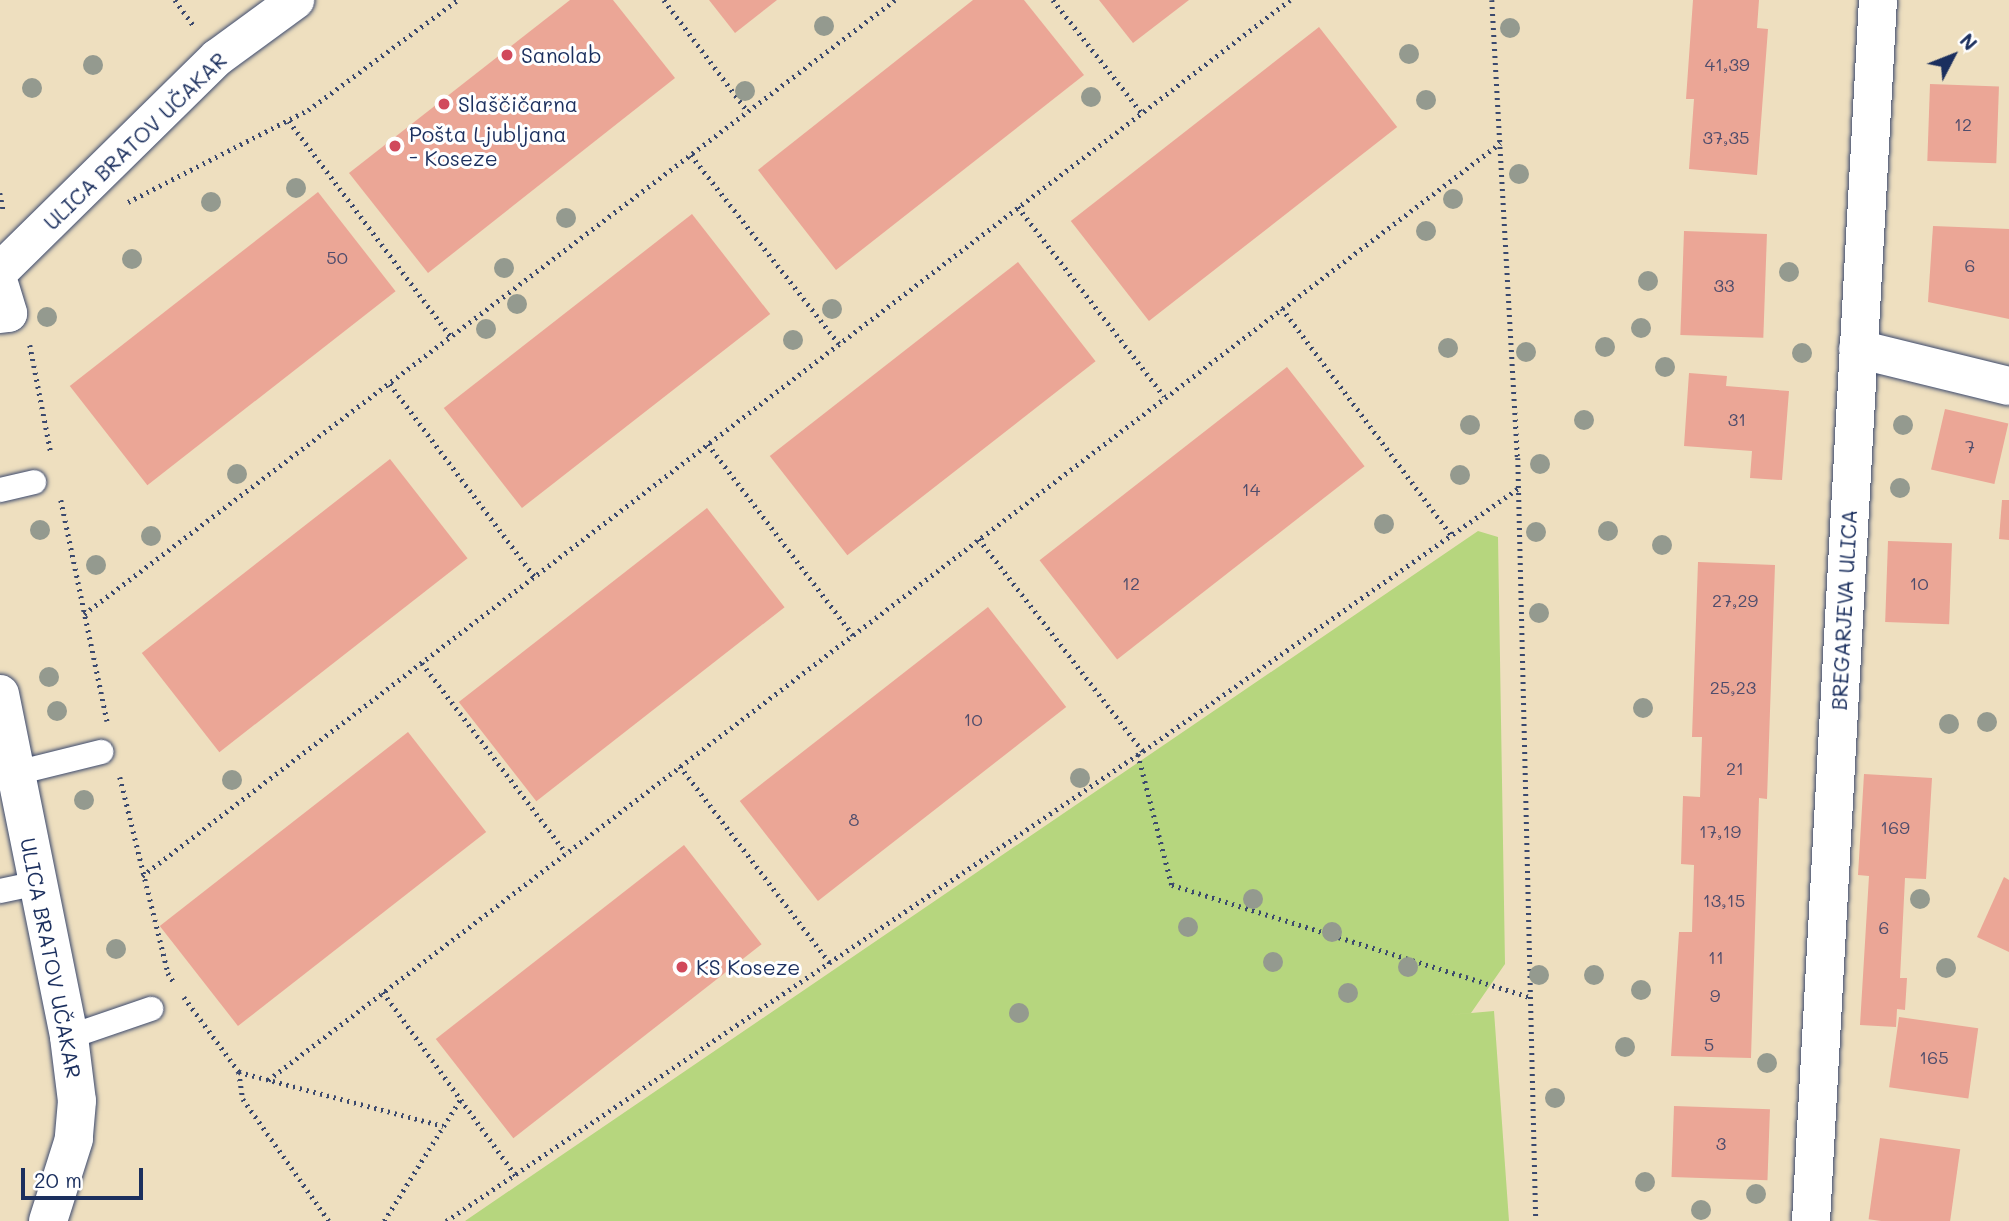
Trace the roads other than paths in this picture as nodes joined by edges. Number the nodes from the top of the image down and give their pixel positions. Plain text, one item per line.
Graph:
1 (295, 0) edge
2 (1878, 0) edge
3 (4, 272) edge
4 (0, 314) edge
5 (1858, 349) junction
6 (2009, 386) edge
7 (34, 482) dead end
8 (0, 489) edge
9 (0, 694) edge
10 (109, 760) road end
11 (16, 773) junction
12 (38, 883) junction
13 (0, 891) edge
14 (151, 1009) dead end
15 (69, 1037) junction
16 (48, 1221) edge
17 (1811, 1221) edge

1 - 3 street, ULICA BRATOV UČAKAR
2 - 5 street, BREGARJEVA ULICA
3 - 4 street
5 - 6 street
5 - 17 street, BREGARJEVA ULICA
7 - 8 lane
9 - 11 street, ULICA BRATOV UČAKAR
10 - 11 lane
11 - 12 street, ULICA BRATOV UČAKAR
12 - 13 lane
12 - 15 street, ULICA BRATOV UČAKAR
14 - 15 lane
15 - 16 street, ULICA BRATOV UČAKAR

